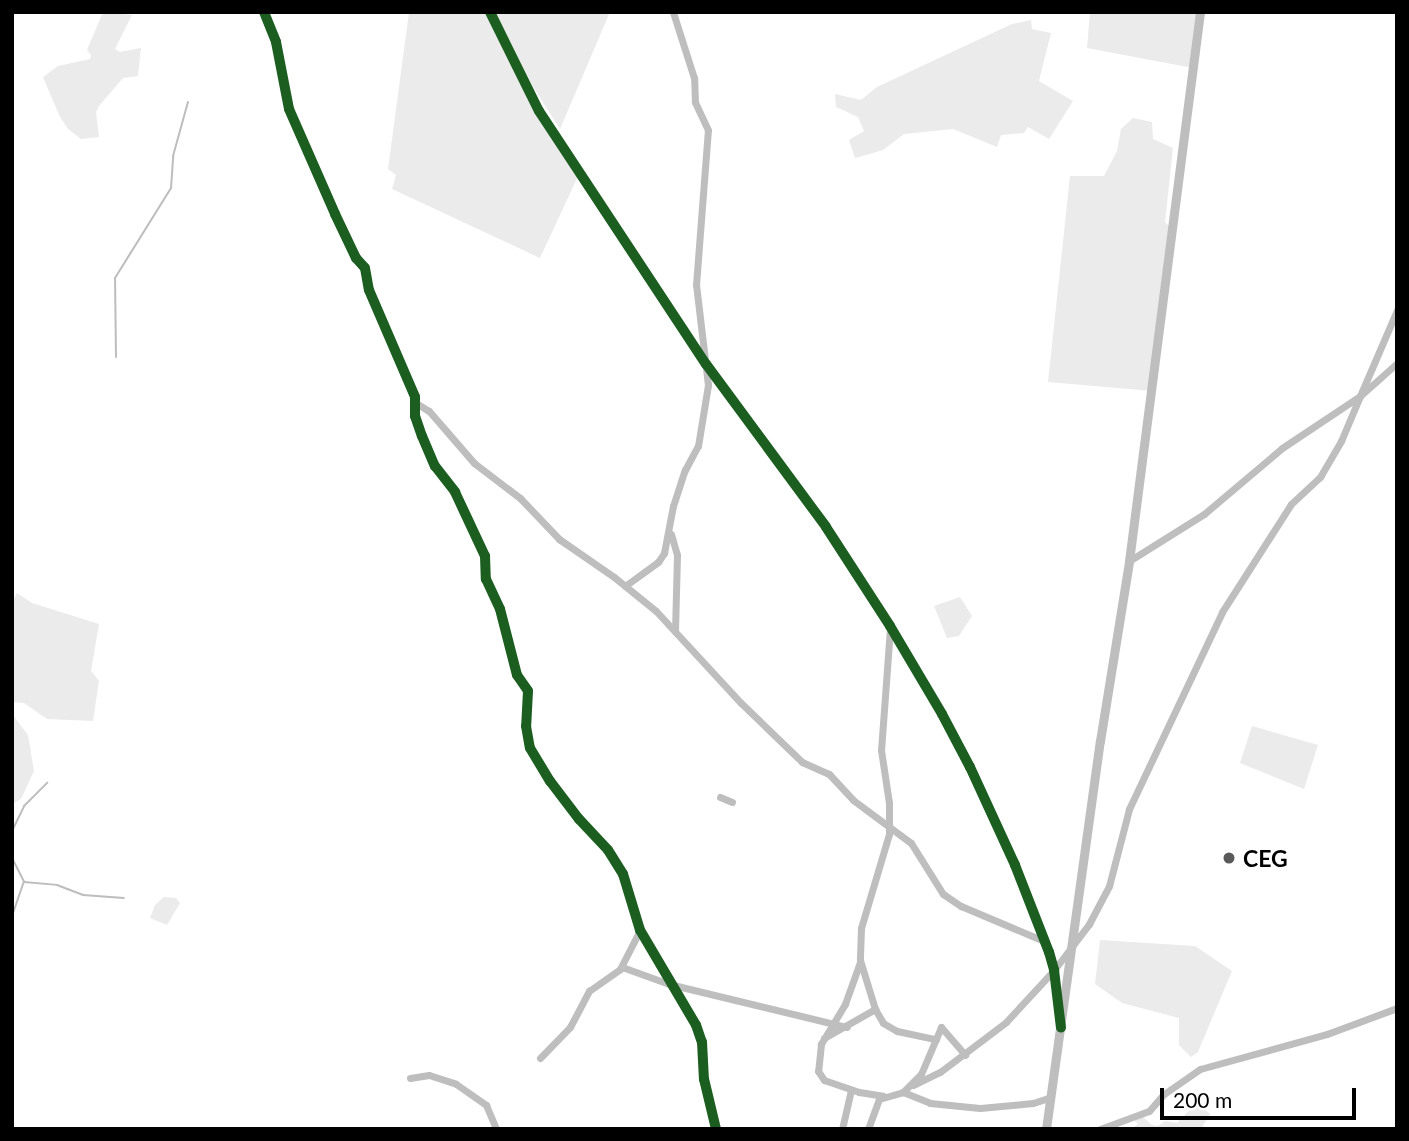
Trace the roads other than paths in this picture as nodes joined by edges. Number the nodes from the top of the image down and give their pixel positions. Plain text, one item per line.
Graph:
1 (264, 12) edge
2 (490, 12) edge
3 (673, 12) edge
4 (1200, 12) edge
5 (1397, 310) edge
6 (1397, 363) edge
7 (706, 365) junction
8 (1360, 396) junction
9 (416, 403) junction
10 (670, 530) junction
11 (1129, 561) junction
12 (625, 586) junction
13 (890, 626) junction
14 (675, 631) junction
15 (720, 797) dead end
16 (732, 802) dead end
17 (890, 826) junction
18 (640, 930) junction
19 (1044, 941) junction
20 (1073, 947) junction
21 (860, 960) junction
22 (622, 967) junction
23 (1054, 970) junction
24 (669, 984) junction
25 (1397, 1008) edge
26 (875, 1009) junction
27 (819, 1019) junction
28 (834, 1024) junction
29 (847, 1027) junction
30 (1061, 1028) junction
31 (825, 1035) junction
32 (936, 1039) junction
33 (965, 1055) junction
34 (540, 1058) dead end
35 (410, 1078) dead end
36 (914, 1085) junction
37 (851, 1090) junction
38 (903, 1092) junction
39 (883, 1096) junction
40 (1051, 1097) junction
41 (496, 1129) edge
42 (716, 1129) edge
43 (842, 1129) edge
44 (868, 1129) edge
45 (1046, 1129) edge
46 (1100, 1129) edge

1 - 9 street
2 - 7 street
3 - 7 street
4 - 11 main road
5 - 8 street
6 - 8 street
7 - 10 street
7 - 13 street
8 - 11 street
8 - 20 street
9 - 12 street
9 - 18 street
10 - 12 street
10 - 14 street
11 - 20 main road
12 - 14 street
13 - 17 street
13 - 19 street
14 - 17 street
15 - 16 street
17 - 19 street
17 - 21 street
18 - 22 street
18 - 24 street
19 - 23 street
20 - 23 street
20 - 30 main road
21 - 26 street
21 - 28 street
22 - 24 street
22 - 34 street
23 - 30 street
23 - 33 street
24 - 27 street
24 - 42 street
25 - 46 street
26 - 29 street
26 - 32 street
27 - 28 street
27 - 31 street
28 - 29 street
28 - 31 street
29 - 31 street
30 - 40 main road
31 - 37 street
32 - 33 street
32 - 36 street
33 - 36 street
35 - 41 street
36 - 38 street
37 - 39 street
37 - 43 street
38 - 39 street
38 - 40 street
39 - 44 street
40 - 45 main road

